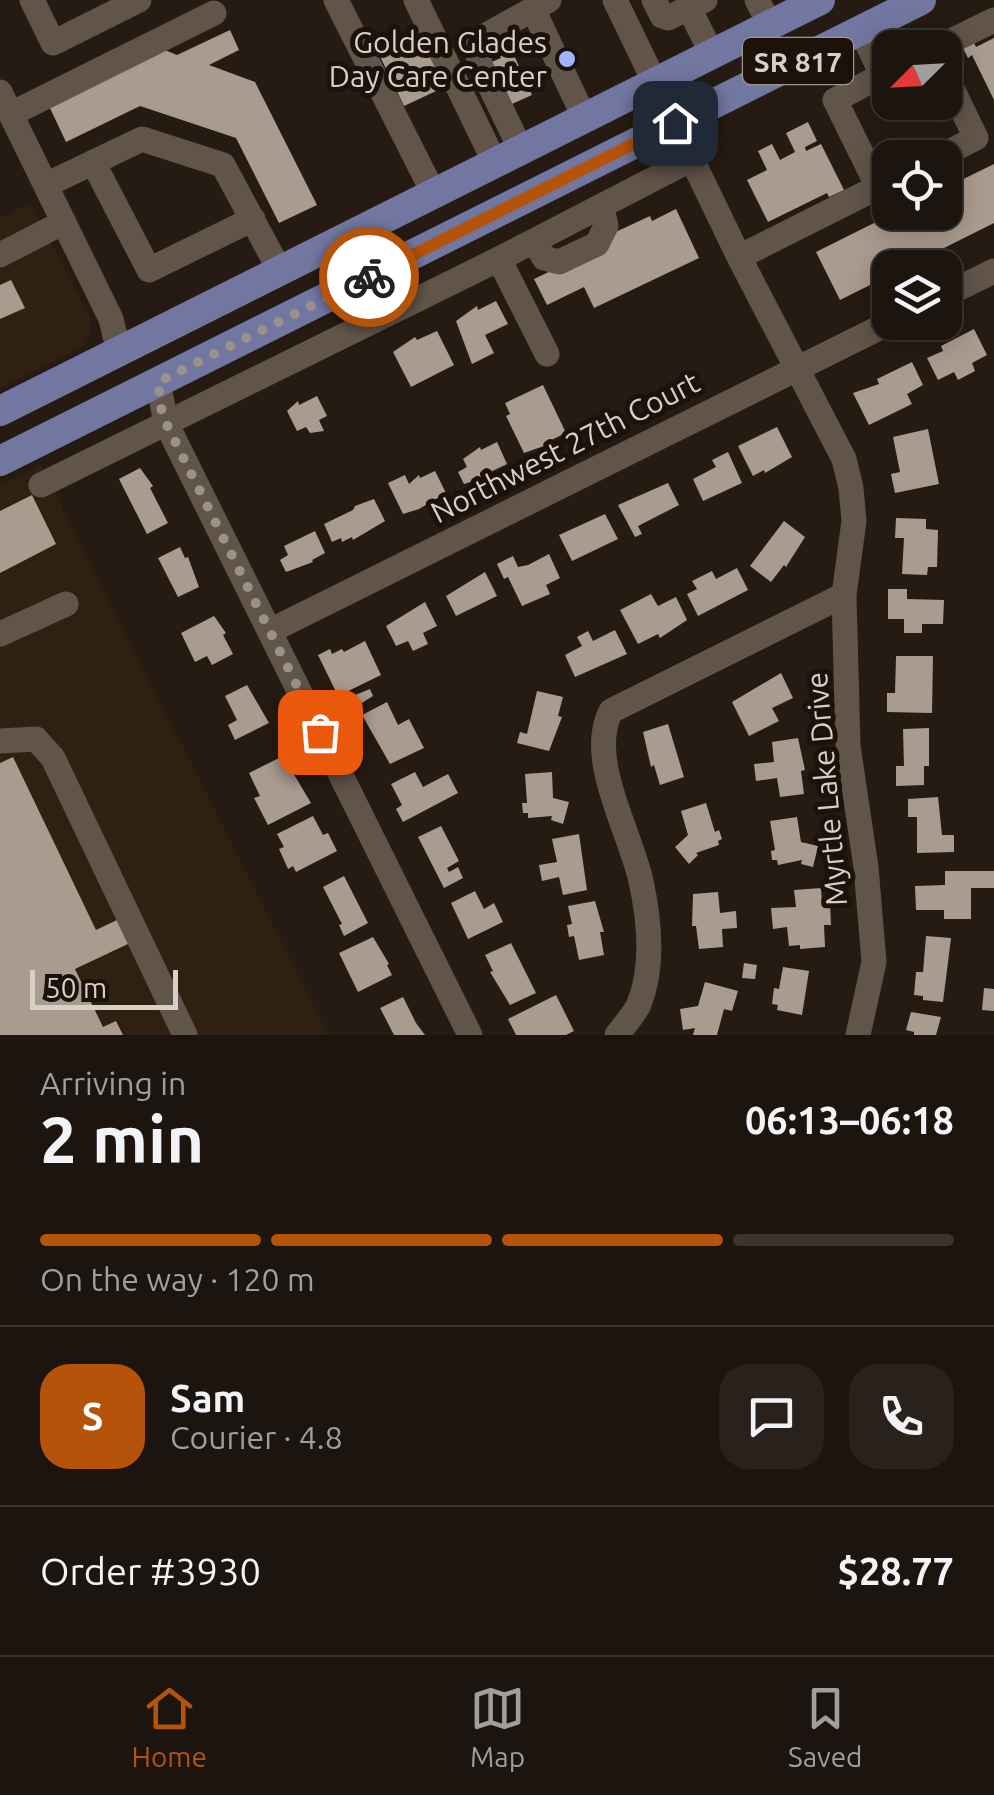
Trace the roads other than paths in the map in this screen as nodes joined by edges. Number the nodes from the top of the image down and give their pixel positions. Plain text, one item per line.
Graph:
1 (32, 0) edge
2 (139, 0) edge
3 (336, 0) edge
4 (416, 0) edge
5 (615, 0) edge
6 (654, 0) edge
7 (820, 0) edge
8 (922, 0) edge
9 (541, 4) edge
10 (697, 4) edge
11 (764, 12) edge
12 (214, 14) dead end
13 (994, 20) edge
14 (862, 30) junction
15 (962, 36) edge
16 (872, 48) edge
17 (712, 54) junction
18 (872, 80) edge
19 (656, 83) junction
20 (6, 103) edge
21 (962, 109) edge
22 (584, 119) junction
23 (675, 123) junction
24 (962, 145) edge
25 (508, 157) junction
26 (692, 158) junction
27 (94, 162) junction
28 (872, 163) edge
29 (46, 186) junction
30 (872, 190) edge
31 (434, 194) junction
32 (253, 219) junction
33 (64, 222) junction
34 (0, 255) edge
35 (740, 257) junction
36 (499, 259) junction
37 (994, 270) edge
38 (280, 271) junction
39 (962, 286) edge
40 (195, 314) junction
41 (872, 331) edge
42 (119, 352) junction
43 (547, 354) dead end
44 (798, 368) junction
45 (158, 382) junction
46 (4, 400) edge
47 (77, 423) junction
48 (166, 423) junction
49 (0, 461) edge
50 (40, 485) dead end
51 (844, 594) junction
52 (66, 604) dead end
53 (270, 632) junction
54 (0, 634) edge
55 (0, 741) edge
56 (185, 1035) edge
57 (470, 1035) edge
58 (617, 1035) edge
59 (858, 1035) edge

1 - 2 street
3 - 31 street
4 - 25 street
5 - 19 street, Myrtle Lake Drive
6 - 10 street
7 - 11 main road, SR 817
8 - 14 main road, SR 817
9 - 22 street
9 - 25 street
10 - 17 street
11 - 17 main road, SR 817
12 - 20 street
13 - 15 street
14 - 16 street
14 - 23 main road, SR 817
17 - 19 main road, SR 817
18 - 28 street
19 - 22 main road, SR 817
19 - 23 street, Myrtle Lake Drive
20 - 29 street
21 - 24 street
22 - 25 main road, SR 817
23 - 26 street, Myrtle Lake Drive
23 - 45 main road, SR 817
25 - 31 main road, SR 817
26 - 35 street, Myrtle Lake Drive
26 - 36 street
27 - 29 street
27 - 32 street
27 - 32 street
29 - 33 street
30 - 35 street
31 - 38 main road, SR 817
32 - 38 street
33 - 34 street
33 - 42 street
35 - 44 street, Myrtle Lake Drive
36 - 43 street
36 - 48 street
37 - 39 street
38 - 40 main road, SR 817
40 - 42 main road, SR 817
40 - 45 main road
41 - 44 street, Northwest 27th Court
42 - 46 main road, SR 817
42 - 47 main road
44 - 51 street, Myrtle Lake Drive
44 - 53 street, Northwest 27th Court
45 - 47 main road, SR 817
45 - 48 street
47 - 49 main road, SR 817
48 - 50 street
48 - 53 street
51 - 58 street
51 - 59 street, Myrtle Lake Drive
52 - 54 street
53 - 57 street
55 - 56 street

